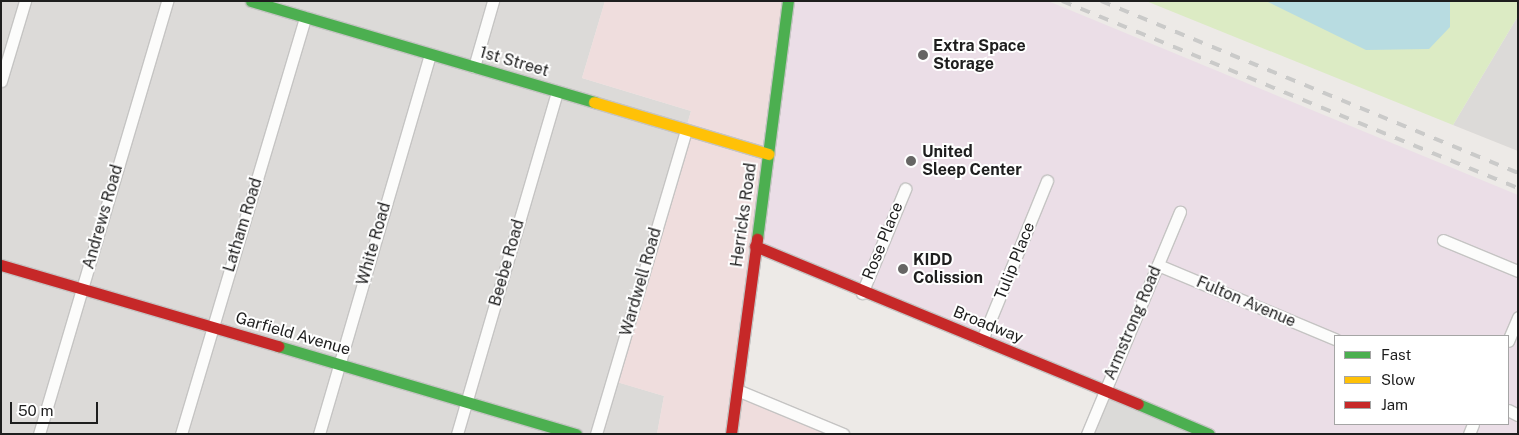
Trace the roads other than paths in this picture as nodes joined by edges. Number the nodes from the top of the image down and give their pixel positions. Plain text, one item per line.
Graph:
1 (25, 1) edge
2 (167, 1) edge
3 (251, 1) edge
4 (493, 1) edge
5 (788, 1) edge
6 (305, 17) junction
7 (430, 54) junction
8 (474, 67) junction
9 (1, 81) edge
10 (557, 92) junction
11 (686, 130) junction
12 (768, 154) junction
13 (1047, 181) dead end
14 (905, 189) dead end
15 (1180, 212) dead end
16 (1443, 240) dead end
17 (755, 246) junction
18 (1, 265) edge
19 (1158, 265) junction
20 (1518, 271) edge
21 (82, 288) junction
22 (862, 293) junction
23 (1518, 317) edge
24 (213, 327) junction
25 (1334, 339) edge
26 (1509, 339) edge
27 (982, 340) junction
28 (339, 364) junction
29 (737, 390) junction
30 (1105, 391) junction
31 (467, 402) junction
32 (39, 434) edge
33 (181, 434) edge
34 (319, 434) edge
35 (457, 434) edge
36 (576, 434) edge
37 (596, 434) edge
38 (732, 434) edge
39 (843, 434) edge
40 (1087, 434) edge
41 (1209, 434) edge

1 - 9 street
2 - 21 street, Andrews Road
3 - 6 street, 1st Street
4 - 8 street
5 - 12 street, Herricks Road
6 - 7 street, 1st Street
6 - 24 street, Latham Road
7 - 8 street, 1st Street
7 - 28 street, White Road
8 - 10 street, 1st Street
10 - 11 street, 1st Street
10 - 31 street, Beebe Road
11 - 12 street, 1st Street
11 - 37 street, Wardwell Road
12 - 17 street, Herricks Road
13 - 27 street, Tulip Place
14 - 22 street, Rose Place
15 - 19 street, Armstrong Road
16 - 20 street
17 - 22 street, Broadway
17 - 29 street, Herricks Road
18 - 21 street, Garfield Avenue
19 - 25 street, Fulton Avenue
19 - 30 street, Armstrong Road
21 - 24 street, Garfield Avenue
21 - 32 street, Andrews Road
22 - 27 street, Broadway
23 - 26 street
24 - 28 street, Garfield Avenue
24 - 33 street, Latham Road
27 - 30 street, Broadway
28 - 31 street, Garfield Avenue
28 - 34 street, White Road
29 - 38 street, Herricks Road
29 - 39 street
30 - 40 street, Armstrong Road
30 - 41 street, Broadway
31 - 35 street, Beebe Road
31 - 36 street, Garfield Avenue

